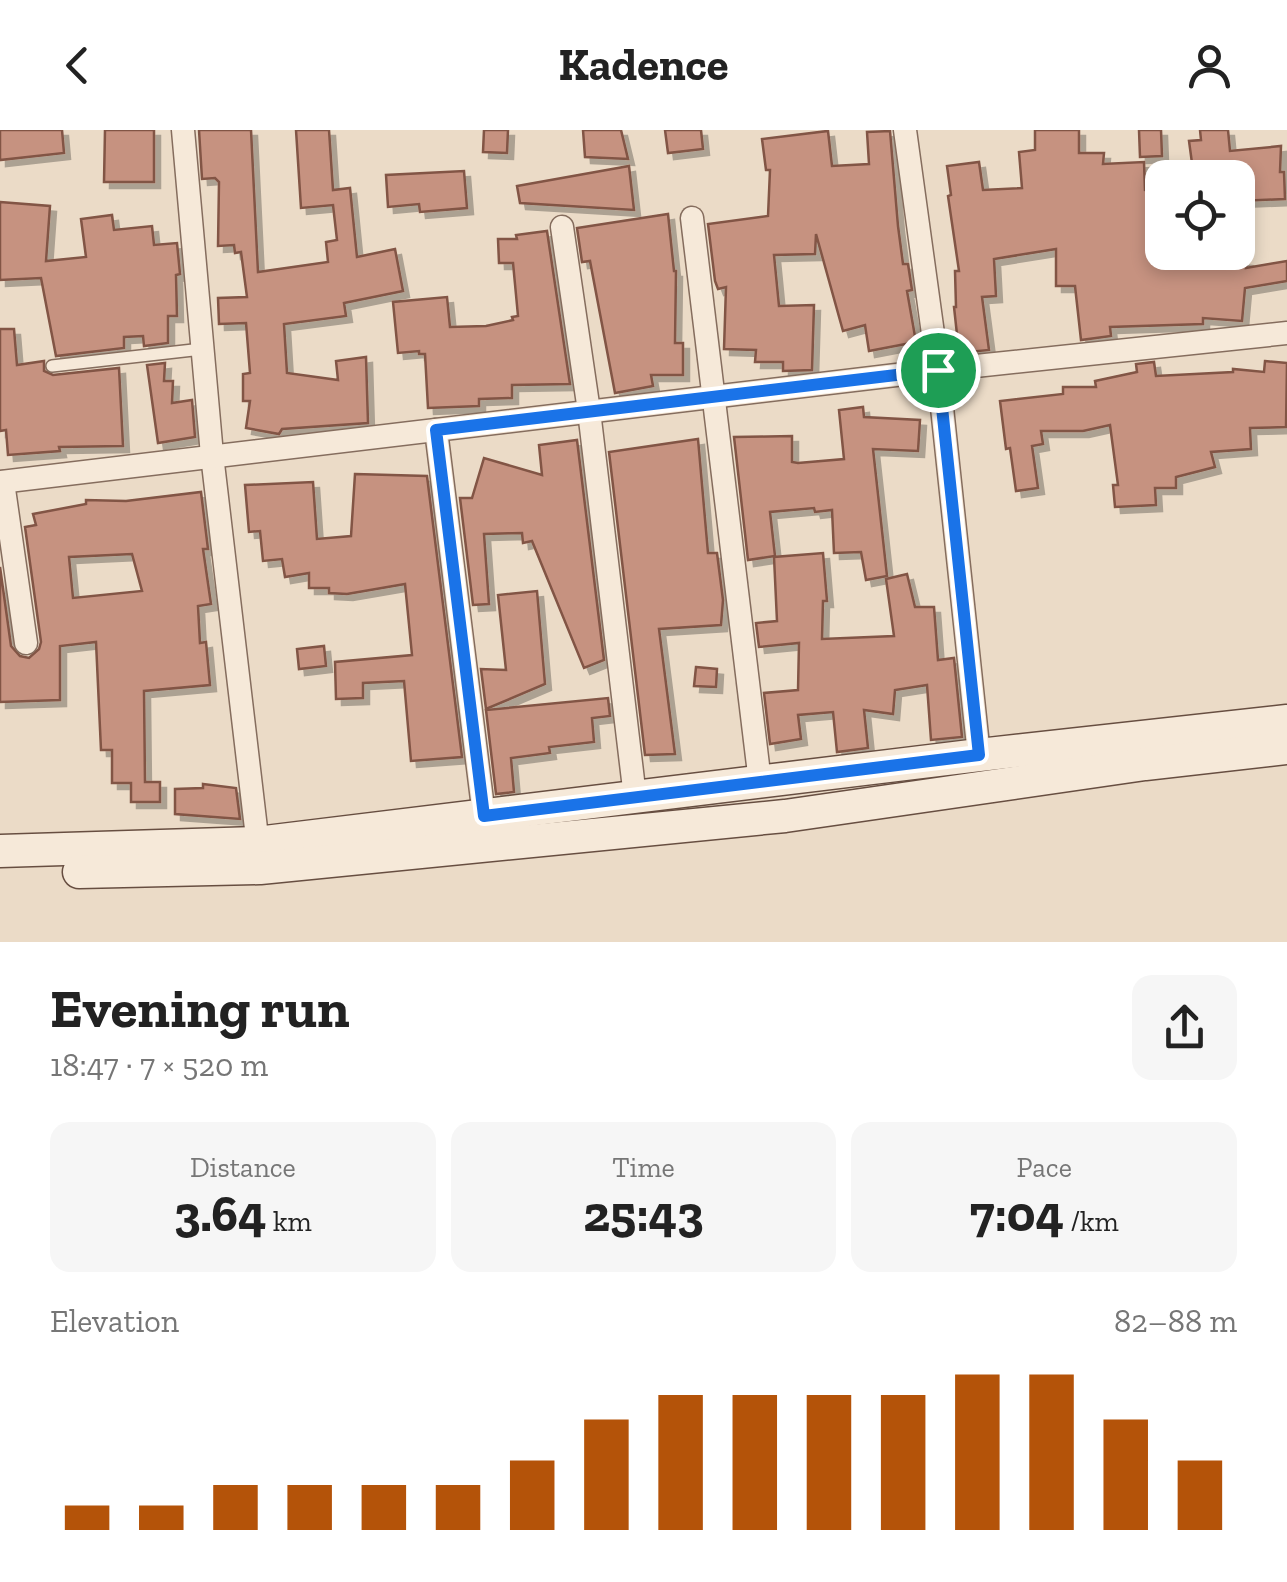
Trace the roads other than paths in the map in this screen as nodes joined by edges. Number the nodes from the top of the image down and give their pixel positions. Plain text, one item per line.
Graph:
1 (183, 130) edge
2 (905, 130) edge
3 (692, 218) dead end
4 (562, 227) dead end
5 (1287, 334) edge
6 (202, 349) junction
7 (52, 366) dead end
8 (938, 370) junction
9 (713, 396) junction
10 (589, 411) junction
11 (436, 430) junction
12 (212, 455) junction
13 (2, 482) edge
14 (26, 643) dead end
15 (1287, 721) edge
16 (1287, 748) edge
17 (979, 755) junction
18 (760, 782) junction
19 (635, 797) junction
20 (484, 816) junction
21 (0, 852) edge
22 (259, 855) junction
23 (0, 874) edge

1 - 6 street
2 - 8 street
3 - 9 street
4 - 10 street
5 - 8 street
6 - 7 lane
6 - 12 street
8 - 9 street
8 - 17 street
9 - 10 street
9 - 18 street
10 - 11 street
10 - 19 street
11 - 12 street
11 - 20 street
12 - 13 street
12 - 22 street
13 - 14 street
15 - 17 main road
16 - 22 main road
17 - 18 main road
18 - 19 main road
19 - 20 main road
20 - 22 main road
21 - 22 main road
22 - 23 main road

